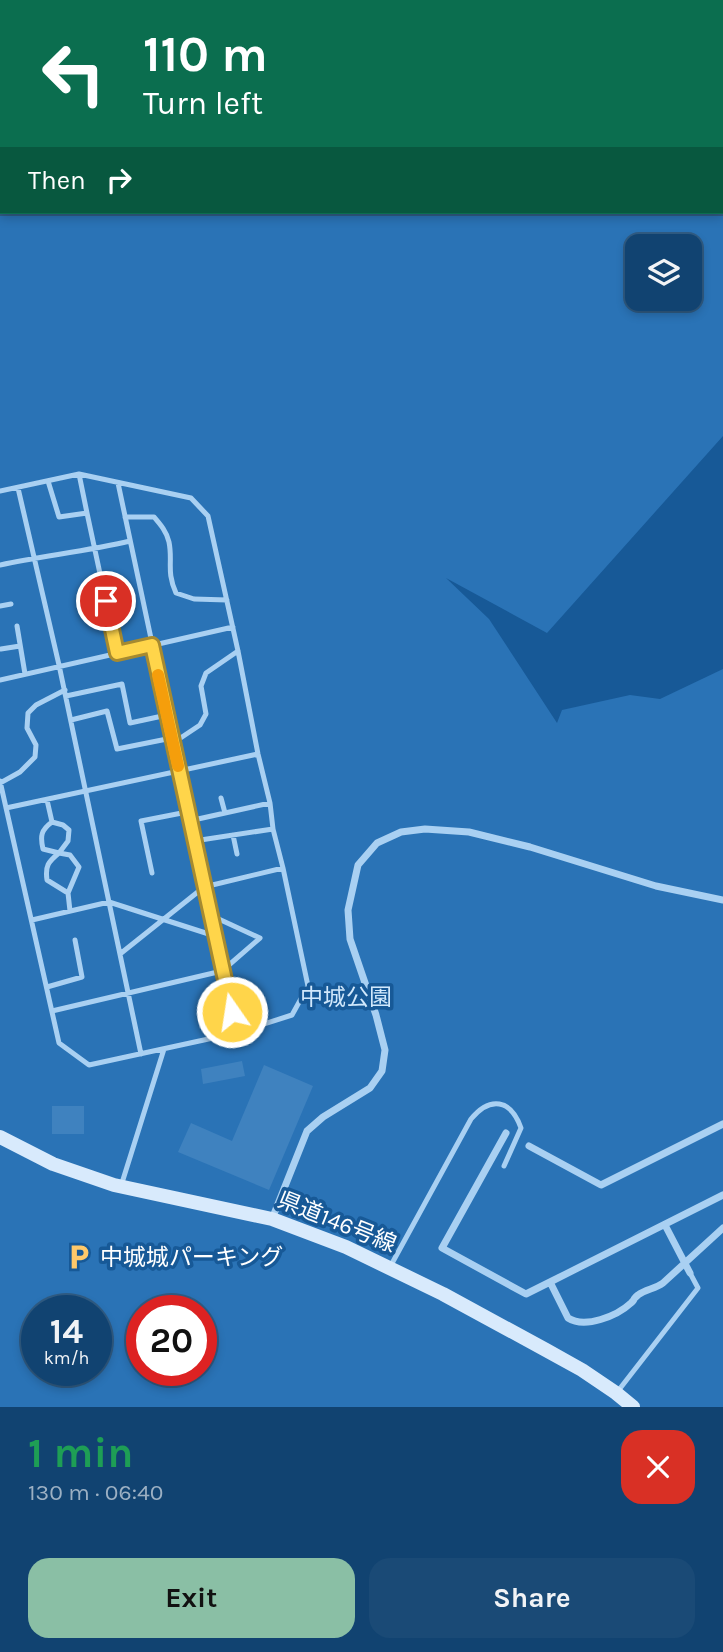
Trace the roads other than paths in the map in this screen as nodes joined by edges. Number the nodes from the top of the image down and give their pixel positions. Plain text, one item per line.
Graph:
1 (79, 474) junction
2 (48, 481) junction
3 (118, 483) junction
4 (18, 488) junction
5 (0, 492) edge
6 (87, 513) junction
7 (125, 517) junction
8 (130, 541) junction
9 (95, 550) junction
10 (34, 558) junction
11 (0, 565) edge
12 (226, 600) junction
13 (11, 604) dead end
14 (0, 606) edge
15 (17, 626) dead end
16 (233, 627) junction
17 (152, 645) junction
18 (20, 646) junction
19 (1, 649) edge
20 (238, 651) junction
21 (117, 653) junction
22 (60, 666) junction
23 (25, 674) junction
24 (0, 680) edge
25 (65, 693) junction
26 (167, 715) junction
27 (71, 720) junction
28 (172, 741) junction
29 (258, 754) junction
30 (179, 770) junction
31 (0, 782) edge
32 (86, 792) junction
33 (221, 798) dead end
34 (47, 800) junction
35 (270, 803) junction
36 (6, 808) junction
37 (187, 812) junction
38 (225, 813) junction
39 (189, 821) junction
40 (52, 822) junction
41 (273, 829) junction
42 (233, 835) junction
43 (194, 841) junction
44 (59, 853) junction
45 (237, 854) dead end
46 (283, 867) junction
47 (152, 873) dead end
48 (204, 887) junction
49 (68, 893) junction
50 (723, 900) edge
51 (108, 902) junction
52 (70, 911) junction
53 (210, 915) junction
54 (163, 919) junction
55 (32, 920) junction
56 (215, 936) junction
57 (75, 940) dead end
58 (120, 954) junction
59 (222, 971) junction
60 (47, 987) junction
61 (128, 992) junction
62 (52, 1011) junction
63 (236, 1033) junction
64 (164, 1049) junction
65 (141, 1054) junction
66 (723, 1124) edge
67 (506, 1133) dead end
68 (0, 1137) edge
69 (529, 1146) dead end
70 (503, 1166) dead end
71 (121, 1186) junction
72 (723, 1195) edge
73 (272, 1219) junction
74 (665, 1225) junction
75 (723, 1227) edge
76 (685, 1264) junction
77 (390, 1267) junction
78 (690, 1273) joint
79 (550, 1282) junction
80 (616, 1393) junction
81 (633, 1407) edge

1 - 2 lane
1 - 3 lane
1 - 6 lane
2 - 4 lane
2 - 6 lane
3 - 7 lane
3 - 12 lane
4 - 5 lane
4 - 10 lane
6 - 9 lane
7 - 8 lane
7 - 12 lane
8 - 9 lane
8 - 17 lane
9 - 10 lane
9 - 21 lane
10 - 11 lane
10 - 22 lane
12 - 16 lane
13 - 14 lane
15 - 18 lane
16 - 17 lane
16 - 20 lane
17 - 21 lane
17 - 26 lane
18 - 19 lane
18 - 23 lane
20 - 28 lane
20 - 29 lane
21 - 22 lane
22 - 23 lane
22 - 25 lane
23 - 24 lane
25 - 26 lane
25 - 27 lane
25 - 31 lane
26 - 28 lane
27 - 28 lane
27 - 32 lane
28 - 30 lane
29 - 30 lane
29 - 35 lane
30 - 32 lane
30 - 37 lane
31 - 36 lane
32 - 34 lane
32 - 51 lane
33 - 38 lane
34 - 36 lane
34 - 40 lane
35 - 38 lane
35 - 41 lane
36 - 55 lane
37 - 39 lane
37 - 47 lane
38 - 39 lane
39 - 43 lane
40 - 44 lane
40 - 44 lane
41 - 42 lane
41 - 46 lane
42 - 43 lane
42 - 45 lane
43 - 48 lane
44 - 49 lane
44 - 49 lane
46 - 48 lane
46 - 63 lane
48 - 53 lane
48 - 54 lane
49 - 52 lane
50 - 73 street
51 - 52 lane
51 - 54 lane
51 - 58 lane
52 - 55 lane
53 - 56 lane
53 - 59 lane
54 - 56 lane
54 - 58 lane
55 - 60 lane
56 - 59 lane
57 - 60 lane
58 - 61 lane
59 - 61 lane
59 - 63 lane
60 - 62 lane
61 - 62 lane
61 - 65 lane
62 - 65 lane
63 - 64 lane
64 - 65 lane
64 - 71 lane
66 - 69 street
67 - 79 street
68 - 71 main road, 県道146号線
70 - 77 lane
71 - 73 main road, 県道146号線
72 - 74 street
73 - 77 main road, 県道146号線
74 - 76 street
74 - 79 street
75 - 76 street
76 - 78 street
76 - 79 street
77 - 80 main road, 県道146号線
78 - 80 lane
80 - 81 main road, 県道146号線

